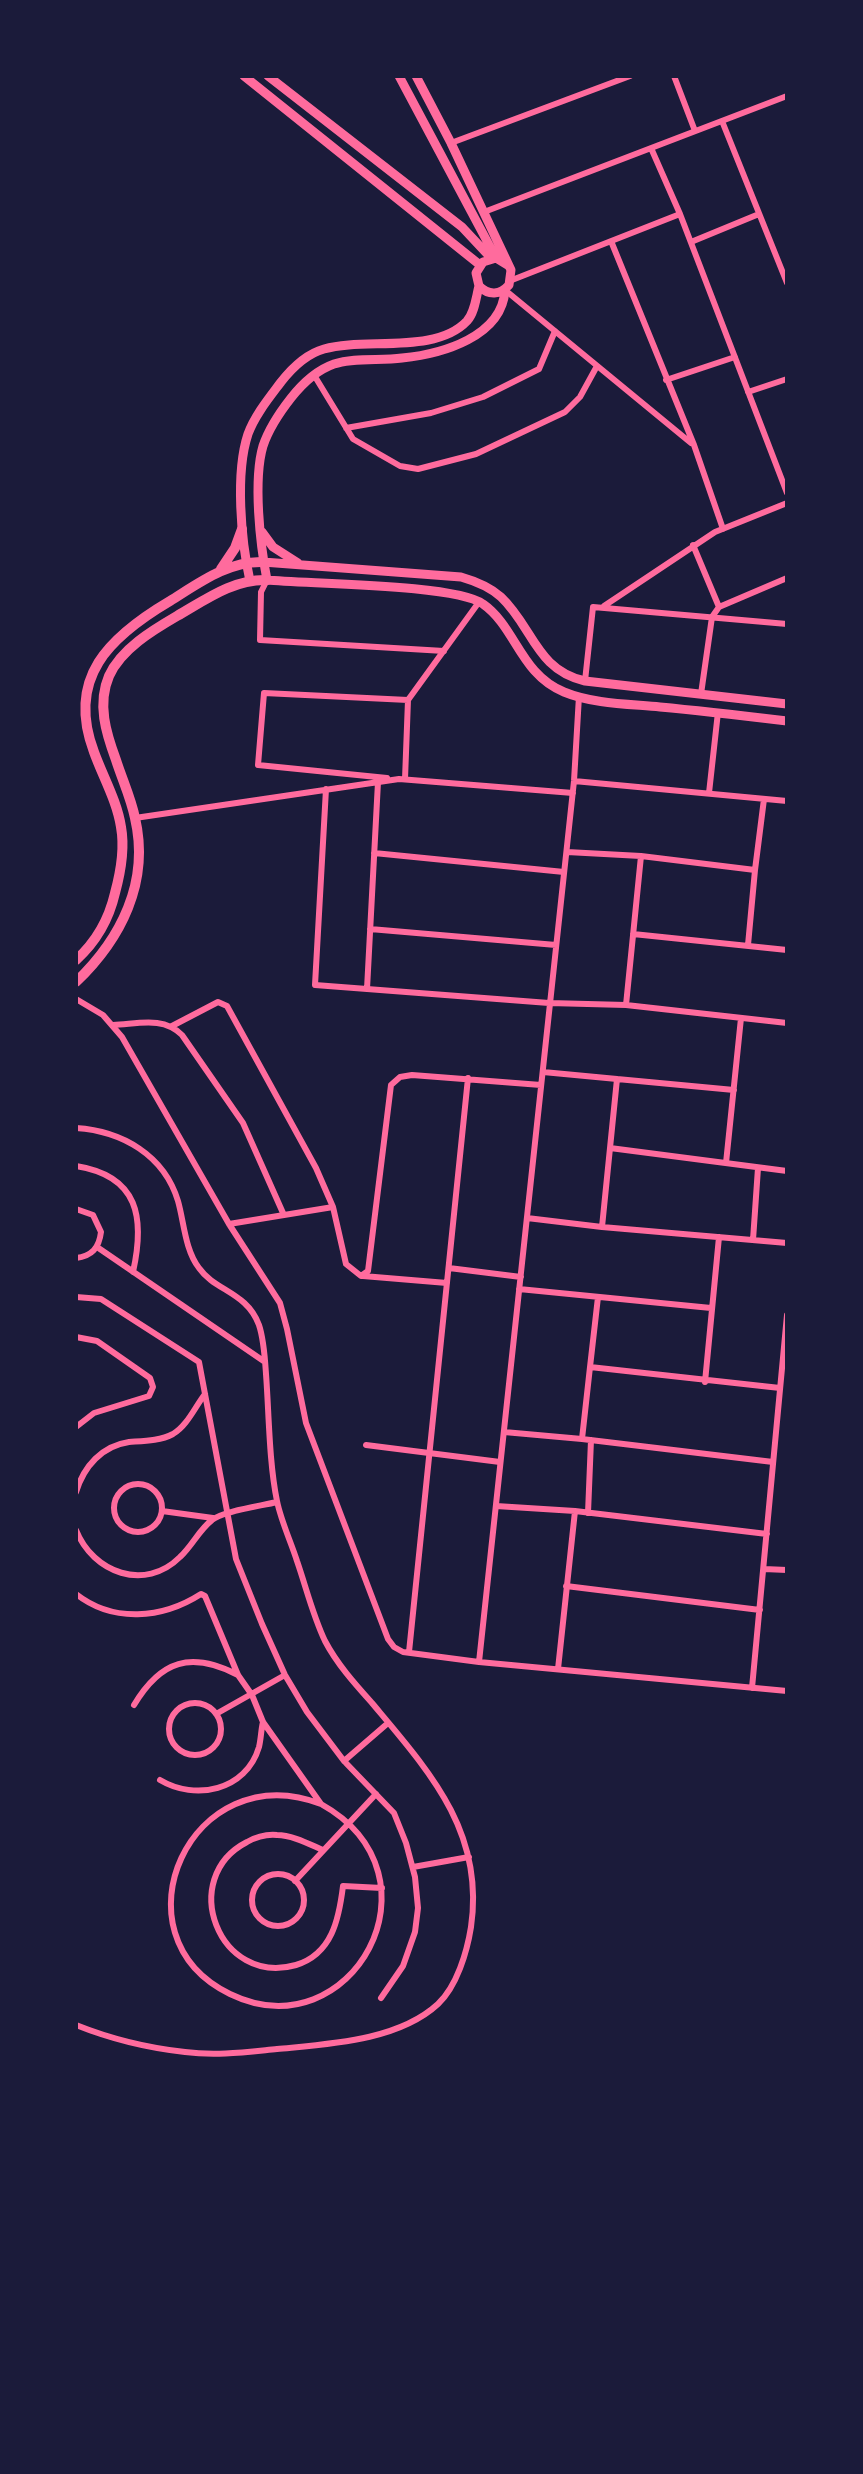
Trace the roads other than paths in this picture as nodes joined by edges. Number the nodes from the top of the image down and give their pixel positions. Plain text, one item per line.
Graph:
1 (244, 76) edge
2 (268, 76) edge
3 (399, 76) edge
4 (627, 76) edge
5 (674, 76) edge
6 (419, 77) edge
7 (787, 96) edge
8 (722, 121) junction
9 (695, 131) junction
10 (451, 143) junction
11 (651, 148) junction
12 (484, 212) junction
13 (680, 214) junction
14 (759, 214) junction
15 (611, 241) junction
16 (691, 242) junction
17 (494, 258) junction
18 (480, 265) junction
19 (509, 266) junction
20 (512, 280) junction
21 (787, 283) edge
22 (479, 286) junction
23 (505, 290) junction
24 (555, 331) junction
25 (735, 357) junction
26 (597, 366) junction
27 (314, 375) junction
28 (787, 379) edge
29 (666, 380) junction
30 (748, 392) junction
31 (346, 428) junction
32 (694, 445) junction
33 (787, 493) edge
34 (787, 503) edge
35 (242, 529) junction
36 (260, 529) junction
37 (723, 529) junction
38 (693, 545) junction
39 (245, 562) junction
40 (263, 562) junction
41 (305, 566) junction
42 (218, 572) junction
43 (787, 578) edge
44 (267, 580) junction
45 (250, 581) junction
46 (305, 583) junction
47 (261, 592) junction
48 (480, 601) junction
49 (604, 606) junction
50 (719, 607) junction
51 (712, 617) junction
52 (787, 624) edge
53 (444, 651) junction
54 (585, 681) junction
55 (701, 694) junction
56 (579, 696) junction
57 (408, 700) junction
58 (787, 704) edge
59 (718, 712) junction
60 (787, 721) edge
61 (402, 779) junction
62 (574, 781) junction
63 (378, 782) junction
64 (326, 789) junction
65 (573, 793) junction
66 (709, 793) junction
67 (764, 799) junction
68 (787, 801) edge
69 (135, 818) junction
70 (567, 852) junction
71 (374, 853) junction
72 (641, 856) junction
73 (755, 870) junction
74 (564, 872) junction
75 (113, 902) junction
76 (128, 910) junction
77 (370, 929) junction
78 (633, 934) junction
79 (556, 945) junction
80 (748, 945) junction
81 (787, 950) edge
82 (76, 960) edge
83 (76, 982) edge
84 (367, 989) junction
85 (76, 999) edge
86 (549, 1003) junction
87 (626, 1005) junction
88 (741, 1018) junction
89 (787, 1023) edge
90 (113, 1025) junction
91 (172, 1026) junction
92 (543, 1072) junction
93 (468, 1078) junction
94 (617, 1079) junction
95 (541, 1085) junction
96 (734, 1090) junction
97 (76, 1128) edge
98 (610, 1148) junction
99 (726, 1163) junction
100 (76, 1166) edge
101 (758, 1168) junction
102 (787, 1171) edge
103 (333, 1207) junction
104 (76, 1209) edge
105 (283, 1213) junction
106 (527, 1218) junction
107 (229, 1224) junction
108 (602, 1227) junction
109 (719, 1237) junction
110 (753, 1240) junction
111 (787, 1243) edge
112 (97, 1247) junction
113 (76, 1258) edge
114 (449, 1268) junction
115 (133, 1272) junction
116 (361, 1276) junction
117 (521, 1277) junction
118 (447, 1283) junction
119 (519, 1289) junction
120 (76, 1297) edge
121 (598, 1297) junction
122 (711, 1308) junction
123 (787, 1315) edge
124 (76, 1337) edge
125 (786, 1345) edge
126 (265, 1362) junction
127 (590, 1367) junction
128 (705, 1382) junction
129 (780, 1388) junction
130 (205, 1394) junction
131 (778, 1417) junction
132 (787, 1418) edge
133 (76, 1427) edge
134 (504, 1432) junction
135 (582, 1439) junction
136 (591, 1440) junction
137 (366, 1445) dead end
138 (428, 1454) junction
139 (500, 1462) junction
140 (773, 1462) junction
141 (76, 1492) edge
142 (277, 1502) junction
143 (496, 1506) junction
144 (162, 1511) junction
145 (575, 1511) junction
146 (588, 1513) junction
147 (227, 1514) junction
148 (213, 1518) junction
149 (76, 1530) edge
150 (767, 1534) junction
151 (764, 1569) junction
152 (787, 1570) edge
153 (566, 1586) junction
154 (76, 1594) edge
155 (760, 1610) junction
156 (409, 1652) junction
157 (479, 1662) junction
158 (558, 1669) junction
159 (238, 1675) junction
160 (285, 1675) junction
161 (752, 1688) junction
162 (787, 1691) edge
163 (252, 1695) junction
164 (134, 1705) dead end
165 (216, 1714) junction
166 (263, 1722) junction
167 (388, 1723) junction
168 (344, 1761) junction
169 (160, 1780) dead end
170 (376, 1794) junction
171 (321, 1804) junction
172 (348, 1822) junction
173 (323, 1850) junction
174 (469, 1857) junction
175 (413, 1867) junction
176 (295, 1881) junction
177 (382, 1888) junction
178 (381, 1998) dead end
179 (76, 2025) edge

1 - 18 main road
2 - 17 main road
3 - 17 main road
4 - 10 street
5 - 9 street
6 - 10 main road
7 - 8 street
8 - 9 street
8 - 14 street
9 - 11 street
10 - 12 main road
11 - 12 street
11 - 13 street
12 - 19 main road
13 - 15 street
13 - 16 street
14 - 16 street
14 - 21 street
15 - 20 street
15 - 29 street
16 - 25 street
17 - 18 main road
17 - 19 main road
18 - 22 main road
19 - 20 main road
20 - 23 main road
22 - 23 main road
22 - 35 main road
23 - 24 street
23 - 27 main road
24 - 26 street
24 - 31 street
25 - 29 street
25 - 30 street
26 - 31 street
26 - 32 street
27 - 31 street
27 - 36 main road
28 - 30 street
29 - 32 street
30 - 33 street
32 - 37 street
34 - 37 street
35 - 39 main road
35 - 42 main road
36 - 40 main road
36 - 41 main road
37 - 38 street
38 - 49 street
38 - 50 street
39 - 40 main road
39 - 42 main road
39 - 45 main road
40 - 41 main road
40 - 44 main road
41 - 46 main road
41 - 54 main road
42 - 75 main road
43 - 50 street
44 - 45 main road
44 - 46 main road
44 - 47 street
45 - 47 street
45 - 69 main road
46 - 48 main road
47 - 53 street
48 - 53 street
48 - 56 main road
49 - 51 street
49 - 54 street
50 - 51 street
51 - 52 street
51 - 55 street
53 - 57 street
54 - 55 main road
55 - 58 main road
56 - 59 main road
56 - 62 street
57 - 61 street
57 - 61 street
59 - 60 main road
59 - 66 street
61 - 63 street
61 - 65 street
62 - 65 street
62 - 66 street
63 - 64 street
63 - 71 street
64 - 69 street
64 - 84 street
65 - 70 street
66 - 67 street
67 - 68 street
67 - 73 street
69 - 76 main road
70 - 72 street
70 - 74 street
71 - 74 street
71 - 77 street
72 - 73 street
72 - 78 street
73 - 80 street
74 - 79 street
75 - 76 main road
75 - 82 main road
76 - 83 main road
77 - 79 street
77 - 84 street
78 - 80 street
78 - 87 street
79 - 86 street
80 - 81 street
84 - 86 street
85 - 90 street
86 - 87 street
86 - 92 street
87 - 88 street
88 - 89 street
88 - 96 street
90 - 91 street
90 - 107 street
91 - 103 street
91 - 105 street
92 - 94 street
92 - 95 street
93 - 95 street
93 - 114 street
93 - 116 street
94 - 96 street
94 - 98 street
95 - 106 street
96 - 99 street
97 - 126 street
98 - 99 street
98 - 108 street
99 - 101 street
100 - 115 street
101 - 102 street
101 - 110 street
103 - 105 street
103 - 116 street
104 - 112 street
105 - 107 street
106 - 108 street
106 - 117 street
107 - 156 street
108 - 109 street
109 - 110 street
109 - 122 street
110 - 111 street
112 - 113 street
112 - 115 street
114 - 117 street
114 - 118 street
115 - 126 street
116 - 118 street
117 - 119 street
118 - 138 street
119 - 121 street
119 - 134 street
120 - 130 street
121 - 122 street
121 - 127 street
122 - 128 street
123 - 125 street
124 - 133 street
125 - 129 street
126 - 142 street
127 - 128 street
127 - 135 street
128 - 129 street
129 - 131 street
130 - 141 street
130 - 147 street
131 - 132 street
131 - 140 street
134 - 135 street
134 - 139 street
135 - 136 street
136 - 140 street
136 - 146 street
137 - 138 street
138 - 139 street
138 - 156 street
139 - 143 street
140 - 150 street
142 - 147 street
142 - 167 street
143 - 145 street
143 - 157 street
144 - 144 street
144 - 148 street
145 - 146 street
145 - 153 street
146 - 150 street
147 - 148 street
147 - 160 street
148 - 149 street
150 - 151 street
151 - 152 street
151 - 155 street
153 - 155 street
153 - 158 street
154 - 159 street
155 - 161 street
156 - 157 street
157 - 158 street
158 - 161 street
159 - 163 street
159 - 164 street
160 - 163 street
160 - 168 street
161 - 162 street
163 - 165 street
163 - 166 street
165 - 165 street
166 - 169 street
166 - 171 street
167 - 168 street
167 - 174 street
168 - 170 street
170 - 172 street
170 - 175 street
171 - 172 street
171 - 177 street
172 - 173 street
172 - 177 street
173 - 176 street
173 - 177 street
174 - 175 street
174 - 179 street
175 - 178 street
176 - 176 street

